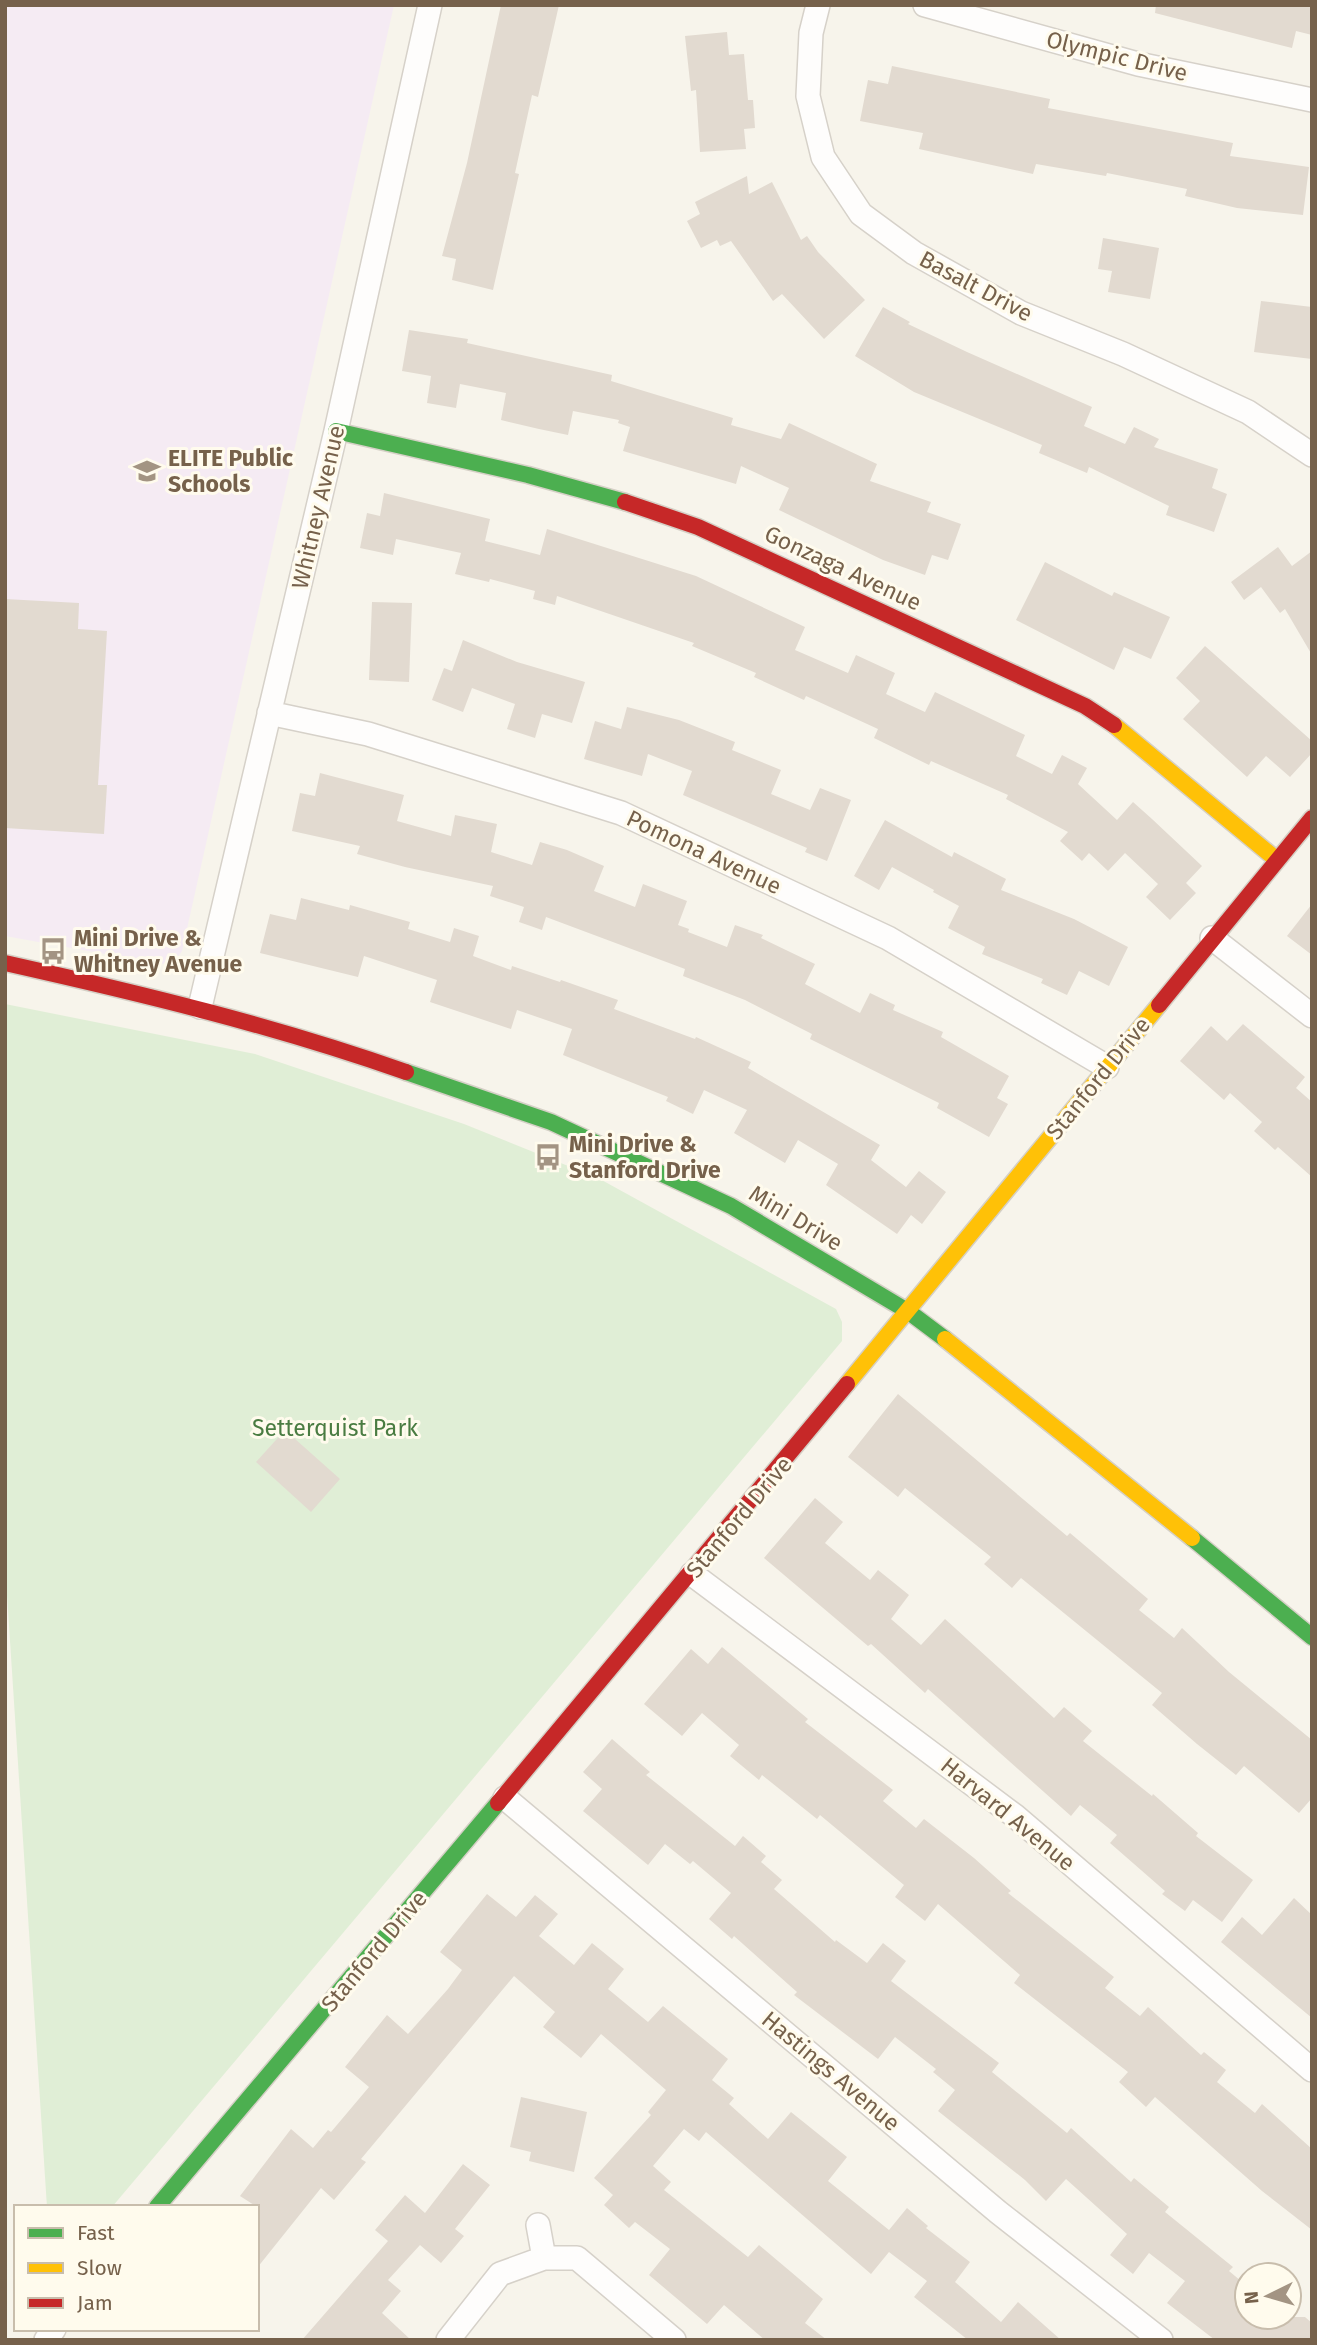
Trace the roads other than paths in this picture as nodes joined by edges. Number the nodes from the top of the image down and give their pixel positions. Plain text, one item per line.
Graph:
1 (430, 5) edge
2 (818, 5) edge
3 (925, 5) edge
4 (1312, 100) edge
5 (336, 430) junction
6 (1304, 450) edge
7 (269, 713) junction
8 (1312, 818) edge
9 (1277, 860) junction
10 (1212, 938) junction
11 (5, 963) edge
12 (201, 1007) junction
13 (1312, 1016) edge
14 (1107, 1067) junction
15 (909, 1312) junction
16 (692, 1574) junction
17 (1312, 1637) edge
18 (505, 1798) junction
19 (1312, 2070) edge
20 (158, 2205) edge
21 (538, 2225) dead end
22 (544, 2258) junction
23 (448, 2340) edge
24 (674, 2340) edge
25 (1161, 2340) edge

1 - 5 street, Whitney Avenue
2 - 6 street, Basalt Drive
3 - 4 street, Olympic Drive
5 - 7 street, Whitney Avenue
5 - 9 street, Gonzaga Avenue
7 - 12 street, Whitney Avenue
7 - 14 street, Pomona Avenue
8 - 9 street, Stanford Drive
9 - 10 street, Stanford Drive
10 - 13 street
10 - 14 street, Stanford Drive
11 - 12 street, Mini Drive
12 - 15 street, Mini Drive
14 - 15 street, Stanford Drive
15 - 16 street, Stanford Drive
15 - 17 street, Mini Drive
16 - 18 street, Stanford Drive
16 - 19 street, Harvard Avenue
18 - 20 street, Stanford Drive
18 - 25 street, Hastings Avenue
21 - 22 street
22 - 23 street
22 - 24 street

